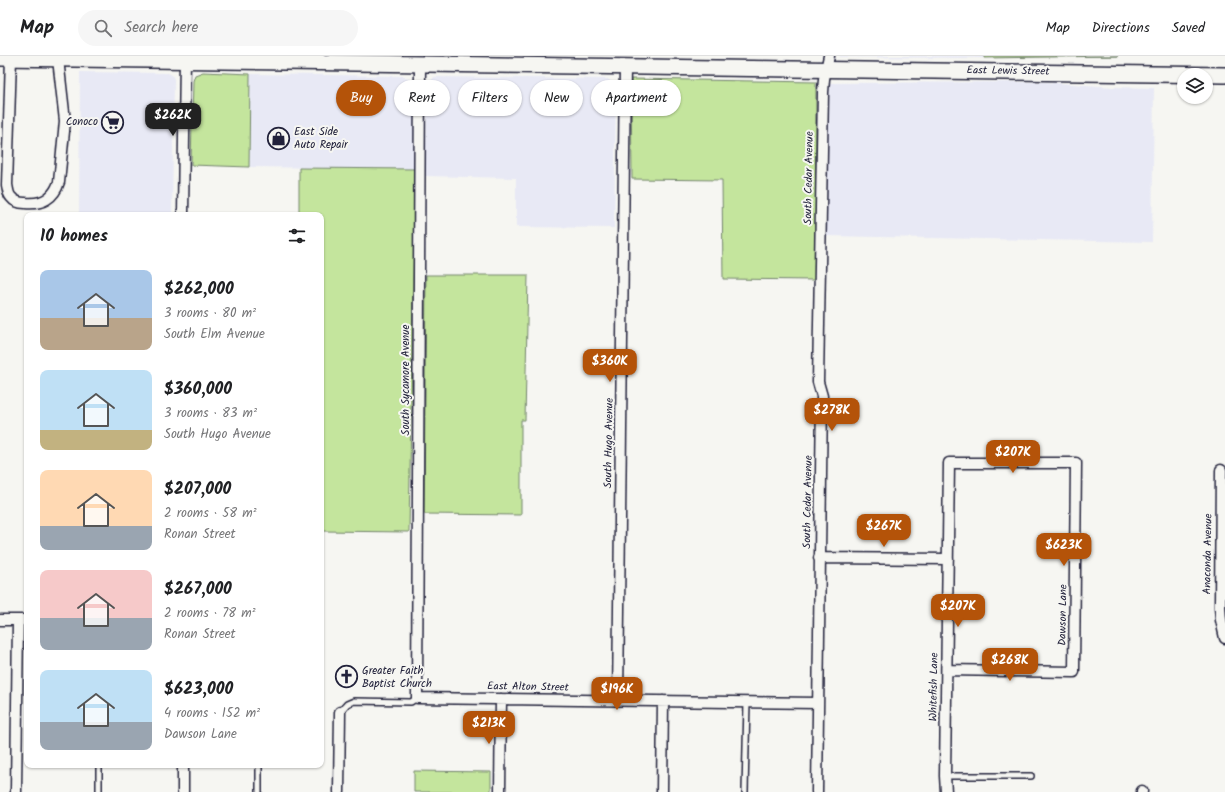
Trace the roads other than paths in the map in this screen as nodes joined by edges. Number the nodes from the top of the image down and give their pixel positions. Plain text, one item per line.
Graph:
1 (30, 57) edge
2 (6, 58) edge
3 (58, 58) junction
4 (106, 58) edge
5 (185, 58) edge
6 (267, 58) edge
7 (420, 63) junction
8 (828, 63) edge
9 (625, 66) junction
10 (1225, 70) edge
11 (1213, 73) edge
12 (1177, 74) edge
13 (1213, 75) edge
14 (1225, 75) edge
15 (1213, 77) edge
16 (1225, 81) edge
17 (183, 212) edge
18 (1076, 463) joint
19 (1221, 470) dead end
20 (819, 558) junction
21 (948, 559) junction
22 (1222, 561) edge
23 (0, 620) edge
24 (22, 620) edge
25 (1225, 638) edge
26 (947, 670) junction
27 (417, 698) junction
28 (501, 699) junction
29 (618, 700) junction
30 (663, 701) junction
31 (747, 702) junction
32 (818, 703) junction
33 (340, 712) joint
34 (99, 768) edge
35 (183, 768) edge
36 (259, 768) edge
37 (945, 776) junction
38 (1031, 776) dead end
39 (16, 792) edge
40 (99, 792) edge
41 (183, 792) edge
42 (259, 792) edge
43 (339, 792) edge
44 (500, 792) edge
45 (662, 792) edge
46 (745, 792) edge
47 (817, 792) edge
48 (946, 792) edge

1 - 2 main road, East Lewis Street
1 - 3 main road, East Lewis Street
2 - 3 street
3 - 4 main road, East Lewis Street
4 - 5 main road, East Lewis Street
5 - 6 main road, East Lewis Street
5 - 17 street
6 - 7 main road, East Lewis Street
7 - 9 main road, East Lewis Street
7 - 27 street, South Sycamore Avenue
8 - 9 main road, East Lewis Street
8 - 12 main road, East Lewis Street
8 - 20 street, South Cedar Avenue
9 - 29 street, South Hugo Avenue
10 - 11 main road
13 - 14 main road, East Lewis Street
15 - 16 main road
18 - 21 street, Whitefish Lane
18 - 26 street, Dawson Lane
19 - 22 street, Anaconda Avenue
20 - 21 street
20 - 32 street, South Cedar Avenue
21 - 26 street, Whitefish Lane
22 - 25 street, Anaconda Avenue
23 - 24 street
24 - 39 street
26 - 37 street, Whitefish Lane
27 - 28 street, East Alton Street
27 - 33 lane, East Alton Street
28 - 29 street, East Alton Street
28 - 44 street
29 - 30 street, East Alton Street
30 - 31 street, East Alton Street
30 - 45 street
31 - 32 street, East Alton Street
31 - 46 lane
32 - 47 street, South Cedar Avenue
33 - 43 street
34 - 40 lane
35 - 41 street
36 - 42 lane
37 - 38 lane
37 - 48 street, Whitefish Lane

